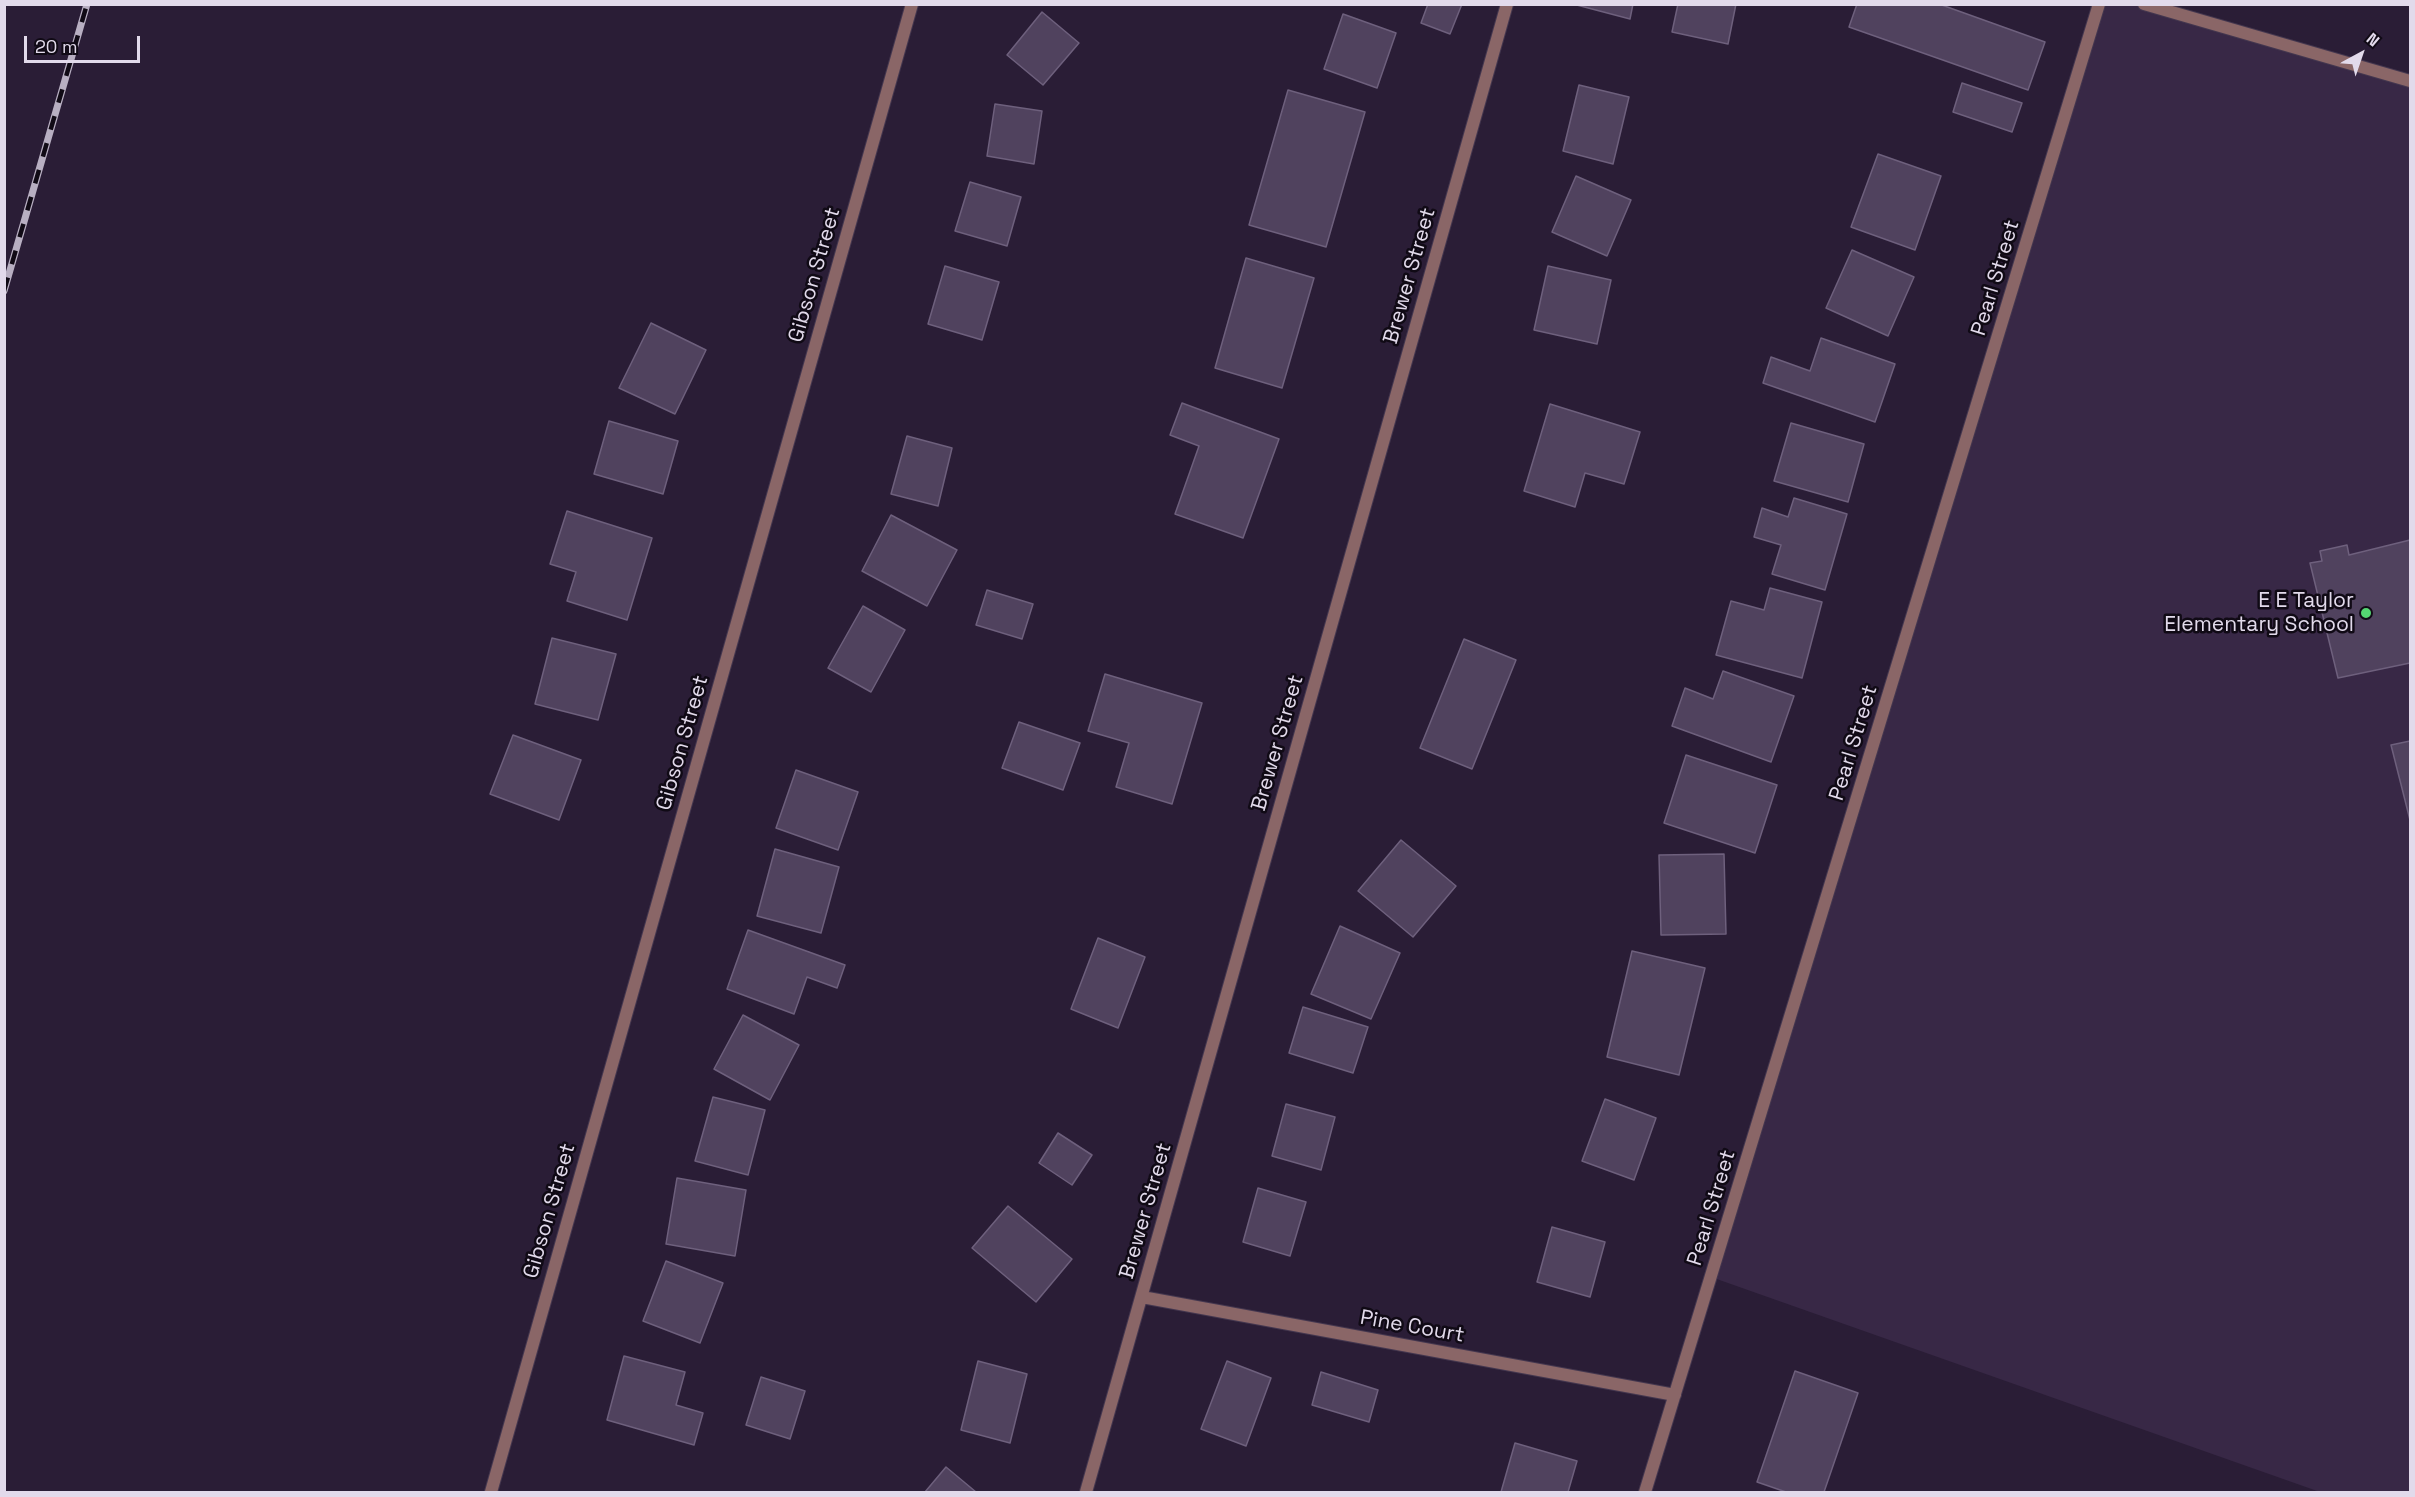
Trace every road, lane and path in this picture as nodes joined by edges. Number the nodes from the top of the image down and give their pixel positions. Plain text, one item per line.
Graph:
1 (912, 4) edge
2 (1507, 4) edge
3 (2099, 4) edge
4 (2144, 4) edge
5 (2410, 81) edge
6 (1142, 1297) junction
7 (1675, 1395) junction
8 (491, 1492) edge
9 (1086, 1492) edge
10 (1645, 1492) edge

1 - 8 street, Gibson Street
2 - 6 street, Brewer Street
3 - 7 street, Pearl Street
4 - 5 street
6 - 7 street, Pine Court
6 - 9 street, Brewer Street
7 - 10 street, Pearl Street

